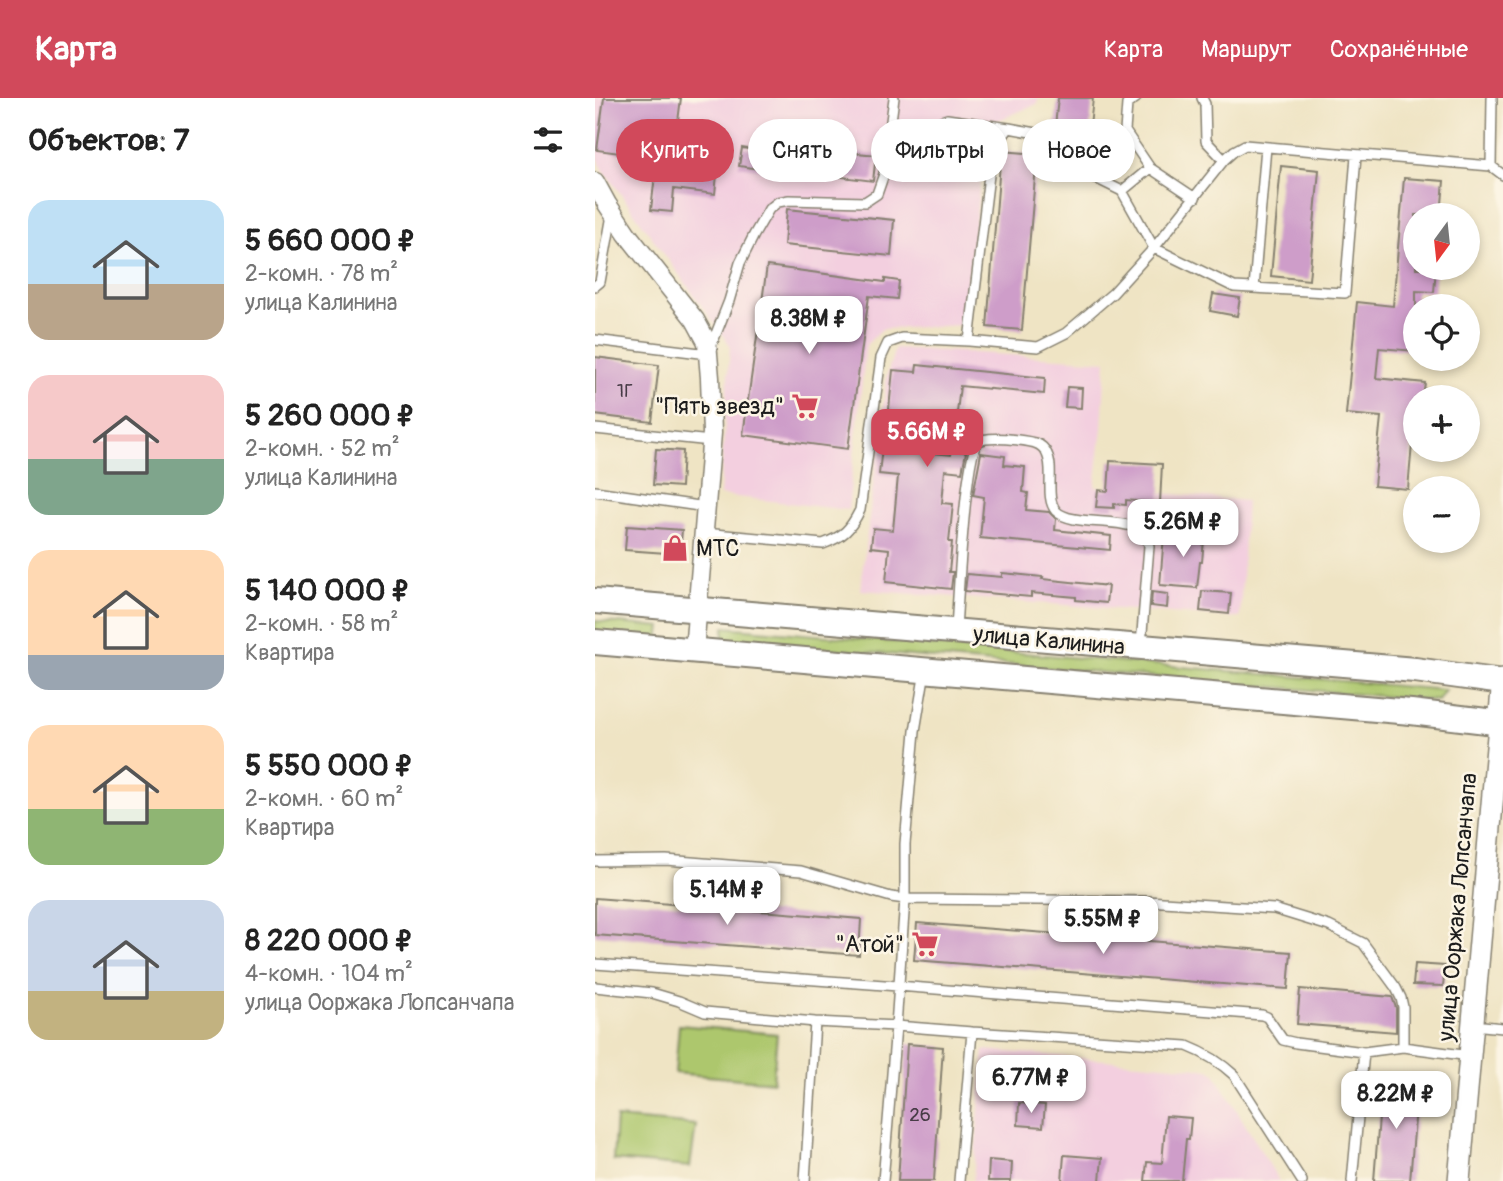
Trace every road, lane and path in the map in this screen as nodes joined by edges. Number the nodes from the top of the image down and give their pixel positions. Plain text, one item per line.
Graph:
1 (894, 98) edge
2 (1136, 98) edge
3 (1202, 98) edge
4 (1492, 98) edge
5 (891, 119) edge
6 (1009, 128) joint
7 (1266, 147) junction
8 (1356, 156) junction
9 (1224, 160) junction
10 (1491, 166) junction
11 (1150, 168) junction
12 (1503, 175) edge
13 (595, 182) edge
14 (881, 182) edge
15 (1122, 191) junction
16 (1195, 198) junction
17 (613, 213) junction
18 (1154, 248) junction
19 (595, 286) edge
20 (1254, 288) junction
21 (595, 340) edge
22 (969, 341) junction
23 (708, 354) junction
24 (595, 429) edge
25 (711, 441) junction
26 (595, 491) edge
27 (706, 507) junction
28 (704, 533) junction
29 (595, 601) edge
30 (698, 609) junction
31 (956, 632) junction
32 (595, 642) edge
33 (1141, 647) junction
34 (694, 651) junction
35 (925, 671) junction
36 (1503, 681) edge
37 (1501, 723) edge
38 (595, 861) edge
39 (905, 899) junction
40 (595, 964) edge
41 (898, 986) junction
42 (595, 987) edge
43 (815, 1022) junction
44 (1473, 1025) junction
45 (896, 1026) junction
46 (1503, 1028) edge
47 (972, 1032) junction
48 (1402, 1047) junction
49 (1364, 1052) junction
50 (1470, 1056) junction
51 (805, 1181) edge
52 (883, 1181) edge
53 (959, 1181) edge
54 (1302, 1181) edge
55 (1352, 1181) edge
56 (1459, 1181) edge
57 (1465, 1181) edge

1 - 5 lane
2 - 11 lane
3 - 9 lane
4 - 10 lane
6 - 15 lane
6 - 22 lane
7 - 8 lane
7 - 9 lane
7 - 20 lane
8 - 10 lane
8 - 20 lane
9 - 16 lane
10 - 12 lane
11 - 15 lane
11 - 16 lane
13 - 17 street
14 - 23 lane
15 - 18 lane
16 - 18 lane
17 - 19 lane
17 - 23 street
18 - 20 lane
18 - 22 lane
21 - 23 lane
22 - 28 lane
23 - 25 street
24 - 25 lane
25 - 27 street
26 - 27 lane
27 - 28 street
28 - 30 street
29 - 30 main road, улица Калинина
30 - 31 main road, улица Калинина
30 - 34 street
31 - 33 main road, улица Калинина
31 - 33 lane
32 - 34 main road, улица Калинина
33 - 36 main road, улица Калинина
34 - 35 main road, улица Калинина
35 - 37 main road, улица Калинина
35 - 39 lane
36 - 37 street, улица Ооржака Лопсанчапа
37 - 44 street, улица Ооржака Лопсанчапа
38 - 39 lane
39 - 41 lane
39 - 48 lane
40 - 41 lane
41 - 45 lane
41 - 49 lane
42 - 43 lane
43 - 45 lane
43 - 51 lane
44 - 46 lane
44 - 50 street, улица Ооржака Лопсанчапа
45 - 47 lane
45 - 52 lane
47 - 53 lane
47 - 54 lane
48 - 49 lane
48 - 50 lane
49 - 55 lane
50 - 56 street, улица Ооржака Лопсанчапа
56 - 57 lane

